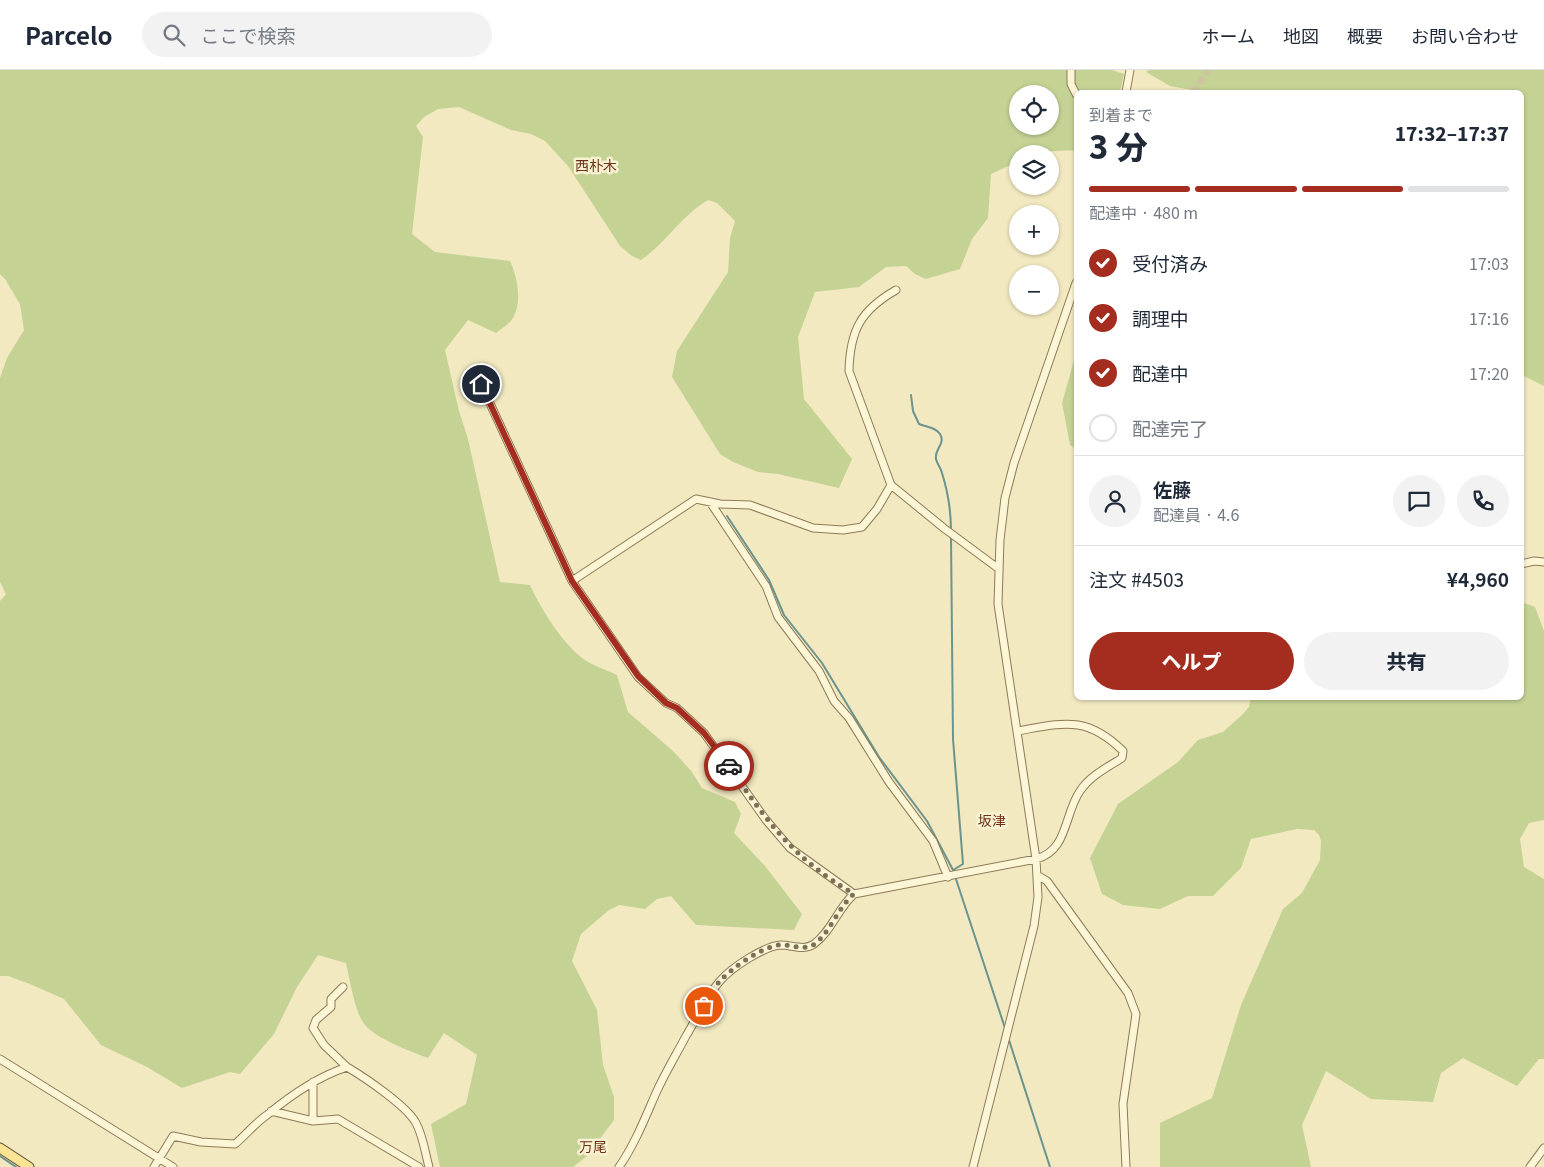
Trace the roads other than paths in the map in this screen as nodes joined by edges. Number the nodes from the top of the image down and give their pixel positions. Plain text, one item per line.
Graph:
1 (1071, 70) edge
2 (1130, 70) edge
3 (1074, 90) edge
4 (1126, 90) edge
5 (1074, 289) edge
6 (896, 290) dead end
7 (481, 384) dead end
8 (891, 485) junction
9 (710, 502) junction
10 (1544, 562) edge
11 (1524, 563) edge
12 (999, 569) junction
13 (572, 581) junction
14 (1017, 731) junction
15 (1036, 859) junction
16 (1037, 875) junction
17 (950, 877) junction
18 (854, 894) junction
19 (343, 988) dead end
20 (0, 1059) edge
21 (347, 1067) junction
22 (313, 1082) junction
23 (271, 1111) junction
24 (313, 1121) junction
25 (0, 1148) edge
26 (1544, 1148) edge
27 (159, 1158) junction
28 (29, 1167) edge
29 (154, 1167) edge
30 (174, 1167) edge
31 (419, 1167) edge
32 (429, 1167) edge
33 (619, 1167) edge
34 (973, 1167) edge
35 (1126, 1167) edge
36 (1530, 1167) edge

1 - 3 street
2 - 4 street
5 - 12 street
6 - 8 street
7 - 13 street
8 - 9 street
8 - 12 street
9 - 13 street
9 - 17 street
10 - 11 street
12 - 14 street
13 - 18 street
14 - 15 street
14 - 15 street
15 - 16 street
15 - 17 street
16 - 34 street
16 - 35 street
17 - 18 street
18 - 33 street
19 - 21 street
20 - 27 street
21 - 22 street
21 - 32 street
22 - 23 street
22 - 24 street
23 - 24 street
23 - 27 street
24 - 31 street
25 - 28 main road
26 - 36 street
27 - 29 street
27 - 30 street

